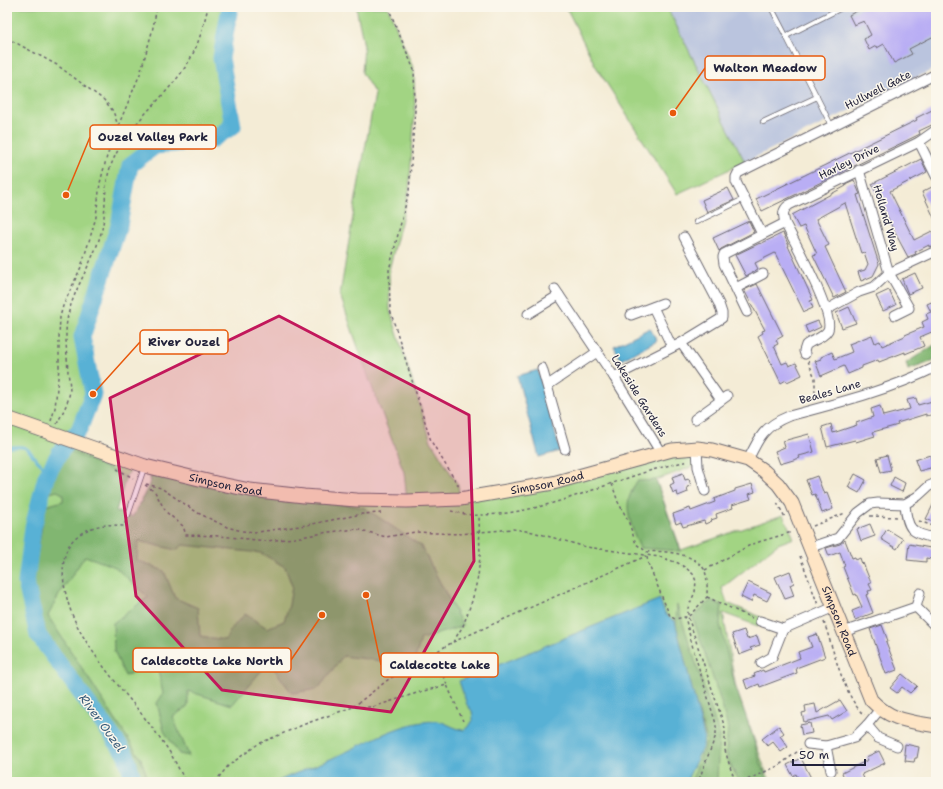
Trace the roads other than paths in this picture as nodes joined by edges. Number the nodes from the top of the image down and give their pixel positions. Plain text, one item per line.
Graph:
1 (771, 7) edge
2 (843, 7) edge
3 (786, 36) junction
4 (936, 74) edge
5 (817, 97) junction
6 (763, 122) dead end
7 (832, 127) junction
8 (936, 130) edge
9 (919, 142) junction
10 (860, 170) junction
11 (936, 176) edge
12 (744, 199) junction
13 (696, 222) dead end
14 (786, 223) junction
15 (762, 234) junction
16 (684, 237) dead end
17 (936, 251) edge
18 (889, 273) junction
19 (763, 274) dead end
20 (736, 288) junction
21 (663, 303) dead end
22 (653, 307) junction
23 (826, 310) junction
24 (747, 312) dead end
25 (528, 314) dead end
26 (631, 315) dead end
27 (895, 316) dead end
28 (681, 342) junction
29 (672, 347) junction
30 (597, 352) junction
31 (805, 354) road end
32 (936, 367) edge
33 (542, 368) dead end
34 (614, 377) junction
35 (548, 385) junction
36 (7, 418) edge
37 (695, 419) dead end
38 (565, 449) dead end
39 (661, 453) junction
40 (697, 454) junction
41 (748, 460) junction
42 (145, 466) junction
43 (936, 483) edge
44 (705, 491) dead end
45 (905, 504) junction
46 (128, 515) road end
47 (936, 538) edge
48 (811, 547) junction
49 (920, 593) dead end
50 (834, 607) junction
51 (916, 607) junction
52 (760, 621) road end
53 (935, 626) dead end
54 (783, 629) junction
55 (843, 632) junction
56 (761, 663) dead end
57 (880, 709) junction
58 (869, 723) junction
59 (936, 726) edge
60 (808, 744) road end
61 (826, 746) junction
62 (897, 746) dead end
63 (831, 771) dead end

1 - 3 lane
2 - 3 lane
3 - 5 lane
4 - 7 street, Hullwell Gate
5 - 6 lane
5 - 7 lane
7 - 12 street, Hullwell Gate
8 - 9 street, Harley Drive
9 - 10 street, Harley Drive
9 - 11 street
10 - 14 street, Harley Drive
10 - 18 street, Holland Way
12 - 13 lane
12 - 15 street
14 - 15 street
14 - 23 street
15 - 20 street
16 - 28 street
17 - 18 street
18 - 23 street
18 - 27 street, Holland Way
19 - 20 street
20 - 24 street
21 - 22 street
22 - 26 street
22 - 29 street
23 - 31 street
25 - 30 street, Lakeside Gardens
28 - 29 street
28 - 37 street
29 - 34 street
30 - 34 street, Lakeside Gardens
30 - 35 street, Lakeside Gardens
32 - 41 street, Beales Lane
33 - 35 street
34 - 39 street, Lakeside Gardens
35 - 38 street
36 - 42 street, Simpson Road
39 - 40 street, Simpson Road
39 - 42 street, Simpson Road
40 - 41 street, Simpson Road
40 - 44 street
41 - 48 street, Simpson Road
42 - 46 lane
43 - 45 street
45 - 47 street
45 - 48 street
48 - 50 street, Simpson Road
49 - 51 street
50 - 54 street
50 - 55 street, Simpson Road
51 - 53 street
51 - 55 street
52 - 54 street
54 - 56 street
55 - 57 street, Simpson Road
57 - 58 street
57 - 59 street, Simpson Road
58 - 61 street
58 - 62 street
60 - 61 street
61 - 63 street

